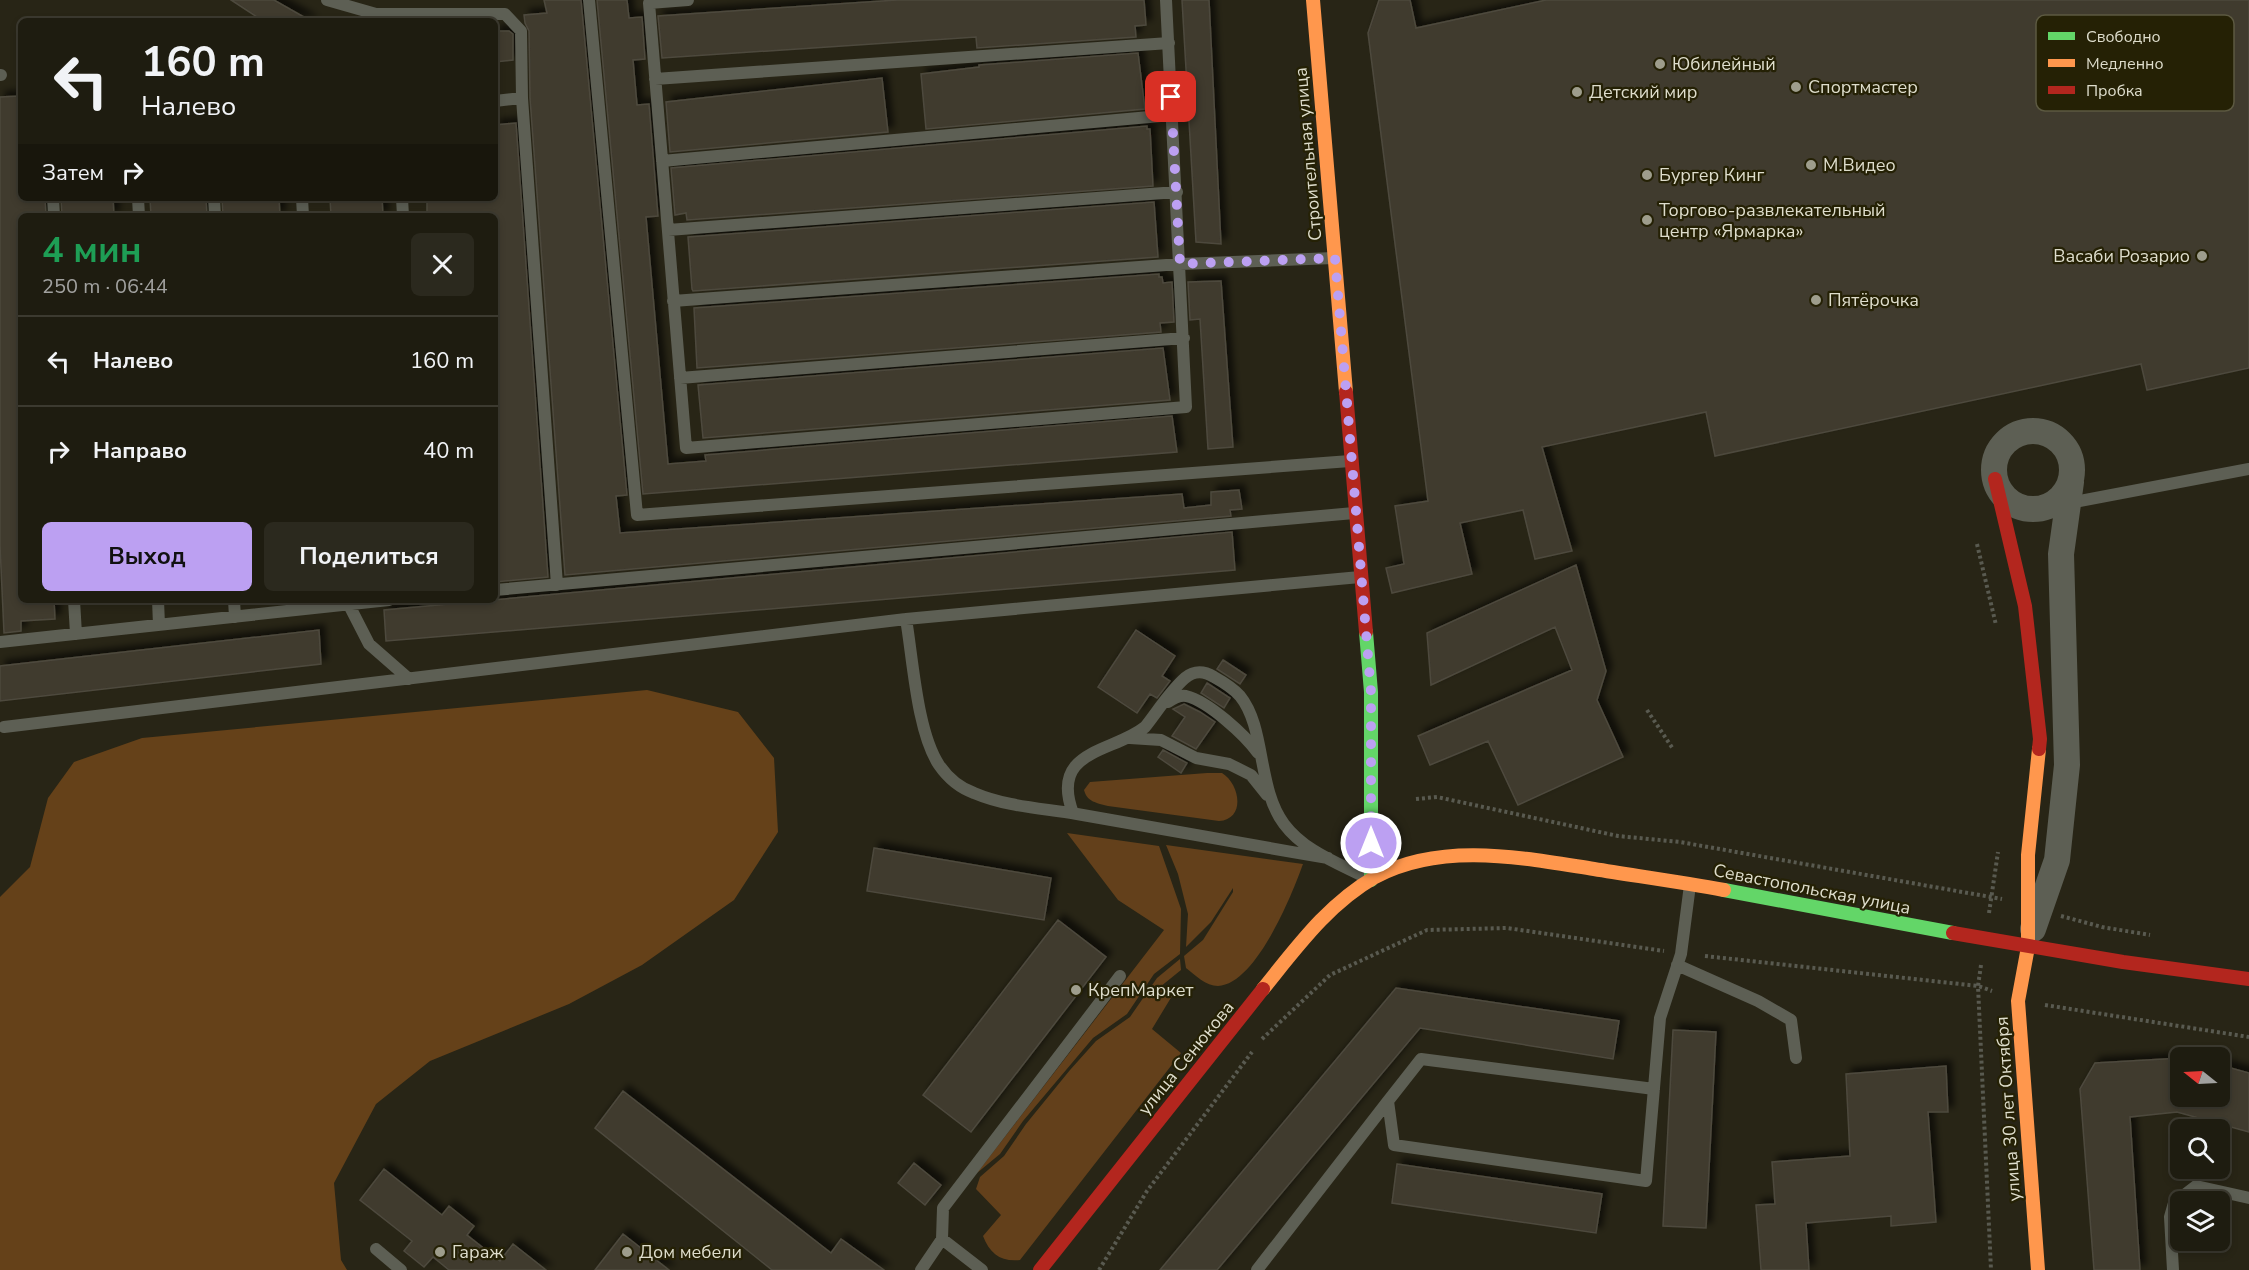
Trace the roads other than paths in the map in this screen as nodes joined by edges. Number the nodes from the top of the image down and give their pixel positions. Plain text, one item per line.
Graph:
1 (327, 0) edge
2 (589, 0) edge
3 (688, 0) edge
4 (1166, 0) edge
5 (1313, 0) edge
6 (1169, 43) junction
7 (655, 79) junction
8 (522, 98) junction
9 (498, 101) edge
10 (1172, 115) junction
11 (662, 161) junction
12 (1177, 192) junction
13 (668, 231) junction
14 (1335, 258) junction
15 (1180, 264) junction
16 (673, 301) junction
17 (1184, 338) junction
18 (680, 378) junction
19 (1352, 460) junction
20 (2249, 469) edge
21 (1995, 479) junction
22 (2061, 498) junction
23 (1356, 513) junction
24 (1361, 577) junction
25 (557, 585) junction
26 (498, 590) edge
27 (74, 603) edge
28 (158, 603) edge
29 (234, 603) edge
30 (359, 603) edge
31 (323, 604) edge
32 (349, 604) junction
33 (235, 617) junction
34 (906, 619) junction
35 (159, 625) junction
36 (76, 634) junction
37 (0, 642) edge
38 (409, 679) junction
39 (1157, 712) junction
40 (4, 727) dead end
41 (1126, 738) junction
42 (1260, 756) junction
43 (1271, 801) junction
44 (1073, 813) junction
45 (1328, 858) junction
46 (1371, 880) junction
47 (1690, 884) junction
48 (2028, 947) junction
49 (1679, 959) junction
50 (1120, 976) dead end
51 (2249, 979) edge
52 (1796, 1058) dead end
53 (1654, 1089) junction
54 (1388, 1101) junction
55 (2249, 1198) edge
56 (942, 1239) junction
57 (376, 1249) dead end
58 (401, 1270) edge
59 (921, 1270) edge
60 (982, 1270) edge
61 (1040, 1270) edge
62 (1257, 1270) edge
63 (2038, 1270) edge
64 (2173, 1270) edge

1 - 8 lane
2 - 19 lane
3 - 7 lane
4 - 6 lane
5 - 14 street, Строительная улица
6 - 7 lane
6 - 10 lane
7 - 11 lane
8 - 9 lane
8 - 25 lane
10 - 11 lane
10 - 12 lane
11 - 13 lane
12 - 13 lane
12 - 15 lane
13 - 16 lane
14 - 15 lane
14 - 19 street, Строительная улица
15 - 16 lane
15 - 17 lane
16 - 18 lane
17 - 18 lane
17 - 18 lane
19 - 23 street, Строительная улица
20 - 22 lane
21 - 22 street
21 - 22 street
21 - 48 street, улица 30 лет Октября
22 - 48 street
23 - 24 street, Строительная улица
23 - 25 lane
24 - 34 lane
24 - 46 street, Строительная улица
25 - 26 lane
27 - 36 lane
28 - 35 lane
29 - 33 lane
30 - 32 lane
31 - 32 lane
31 - 33 lane
32 - 38 lane
33 - 35 lane
34 - 38 lane
34 - 44 lane
35 - 36 lane
36 - 37 lane
38 - 40 lane
39 - 41 lane
39 - 42 lane
39 - 42 lane
41 - 43 lane
41 - 44 lane
42 - 43 lane
43 - 45 lane
44 - 45 lane
45 - 46 lane
46 - 47 street, Севастопольская улица
46 - 61 street, улица Сенюкова
47 - 48 street, Севастопольская улица
47 - 49 lane
48 - 51 street, Севастопольская улица
48 - 63 street, улица 30 лет Октября
49 - 52 lane
49 - 53 lane
50 - 56 lane
53 - 54 lane
53 - 54 lane
54 - 62 lane
55 - 64 lane
56 - 59 lane
56 - 60 lane
57 - 58 lane

